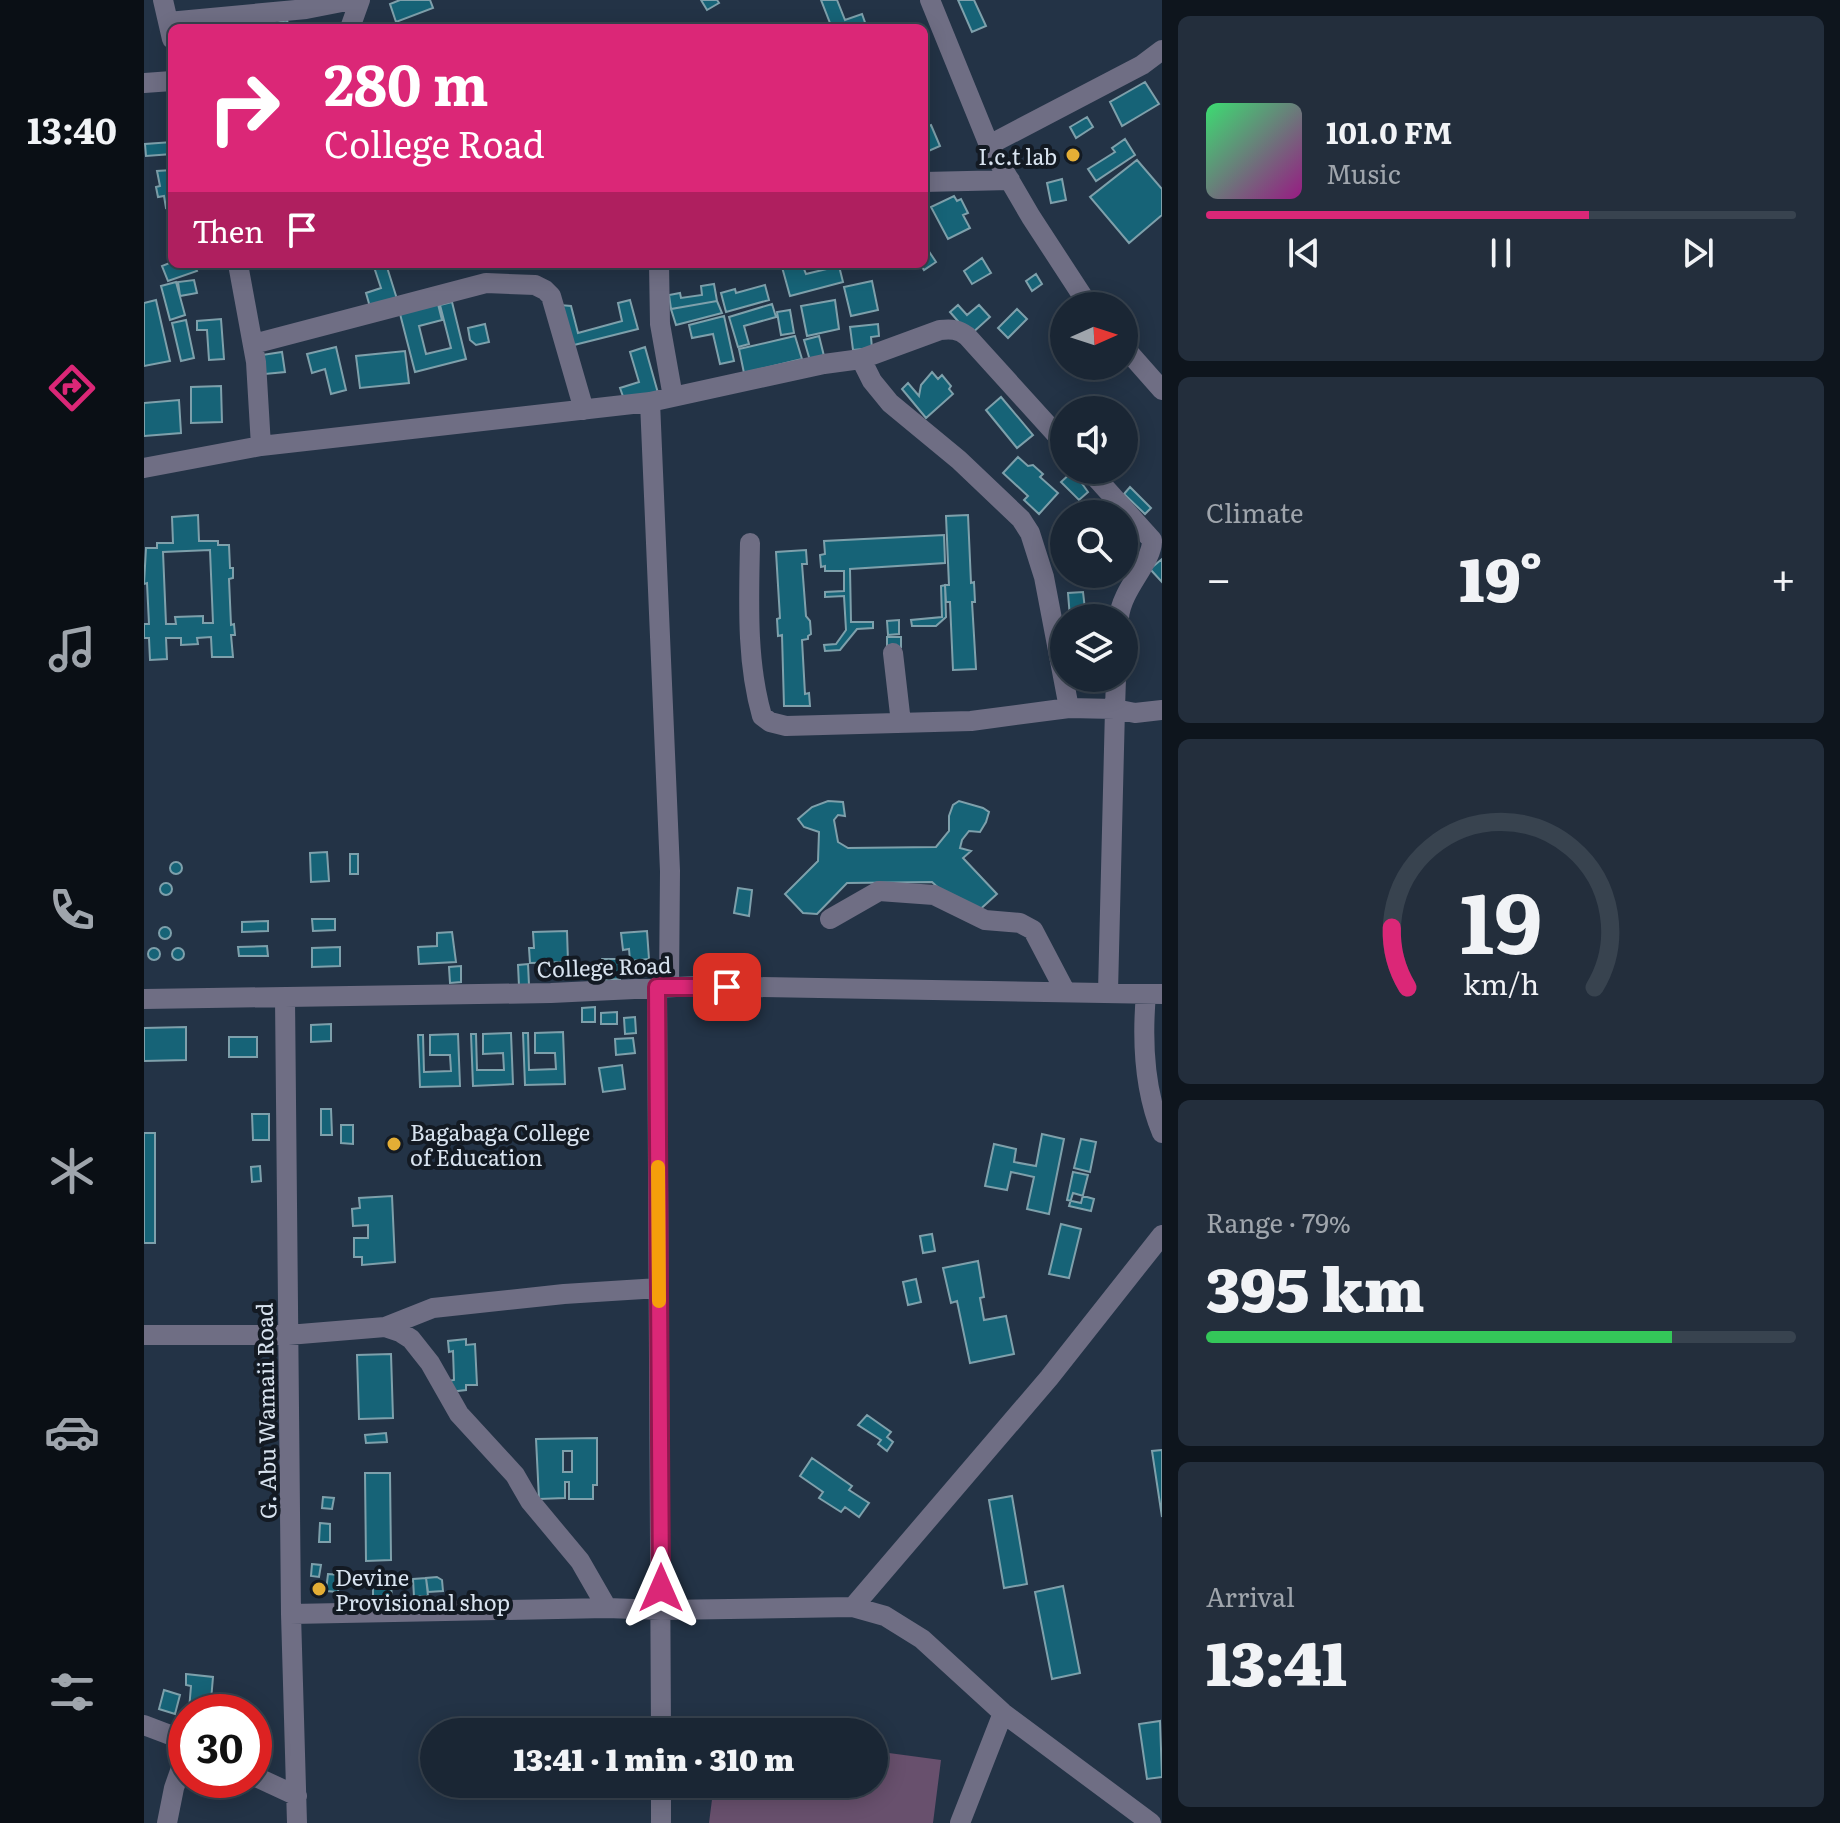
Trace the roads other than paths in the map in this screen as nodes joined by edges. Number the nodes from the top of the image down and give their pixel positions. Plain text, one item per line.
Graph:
1 (163, 0) edge
2 (352, 0) edge
3 (360, 0) edge
4 (930, 0) edge
5 (169, 24) edge
6 (209, 24) edge
7 (351, 24) edge
8 (1162, 50) edge
9 (168, 81) edge
10 (144, 83) edge
11 (989, 145) junction
12 (1010, 180) junction
13 (928, 182) edge
14 (239, 268) edge
15 (659, 268) edge
16 (1080, 292) edge
17 (253, 344) junction
18 (861, 359) junction
19 (1138, 363) edge
20 (1162, 390) edge
21 (673, 397) junction
22 (650, 402) junction
23 (584, 410) junction
24 (1050, 427) edge
25 (261, 446) junction
26 (144, 468) edge
27 (1102, 484) edge
28 (750, 543) dead end
29 (1121, 604) edge
30 (893, 653) dead end
31 (1116, 692) edge
32 (1069, 708) junction
33 (1115, 709) junction
34 (1162, 710) edge
35 (901, 723) junction
36 (830, 919) dead end
37 (663, 987) junction
38 (1065, 991) junction
39 (1108, 992) junction
40 (1154, 994) edge
41 (285, 998) junction
42 (144, 999) edge
43 (1162, 1133) edge
44 (1162, 1235) edge
45 (659, 1288) junction
46 (385, 1327) junction
47 (144, 1335) edge
48 (288, 1335) junction
49 (853, 1607) junction
50 (607, 1608) junction
51 (661, 1610) junction
52 (291, 1614) junction
53 (1003, 1713) junction
54 (661, 1718) edge
55 (144, 1725) edge
56 (168, 1734) edge
57 (272, 1784) edge
58 (297, 1796) junction
59 (172, 1798) edge
60 (661, 1798) edge
61 (167, 1823) edge
62 (297, 1823) edge
63 (661, 1823) edge
64 (960, 1823) edge
65 (1151, 1823) edge

1 - 5 street
2 - 6 street
3 - 7 street
4 - 11 street
8 - 11 street
9 - 10 street
11 - 12 street
12 - 13 street
12 - 16 street
14 - 17 street
15 - 21 street
17 - 23 street
17 - 25 street
18 - 21 street
18 - 24 street
18 - 32 street
19 - 20 street
21 - 22 street
22 - 23 street
22 - 37 street
23 - 25 street
25 - 26 street
27 - 29 street
28 - 35 street
30 - 35 street
31 - 33 street
32 - 33 street
32 - 35 street
33 - 34 street
33 - 39 street
36 - 38 street
37 - 38 street, College Road
37 - 41 street, College Road
37 - 45 street
38 - 39 street, College Road
39 - 40 street, College Road
40 - 43 street
41 - 42 street, College Road
41 - 48 street, G. Abu Wamaii Road
44 - 49 street
45 - 46 street
45 - 51 street
46 - 48 street
46 - 50 street
47 - 48 street
48 - 52 street, G. Abu Wamaii Road
49 - 51 street
49 - 53 street
50 - 51 street
50 - 52 street
51 - 54 street
52 - 58 street, G. Abu Wamaii Road
53 - 64 street
53 - 65 street
55 - 56 street
57 - 58 street
58 - 62 street, G. Abu Wamaii Road
59 - 61 street
60 - 63 street

